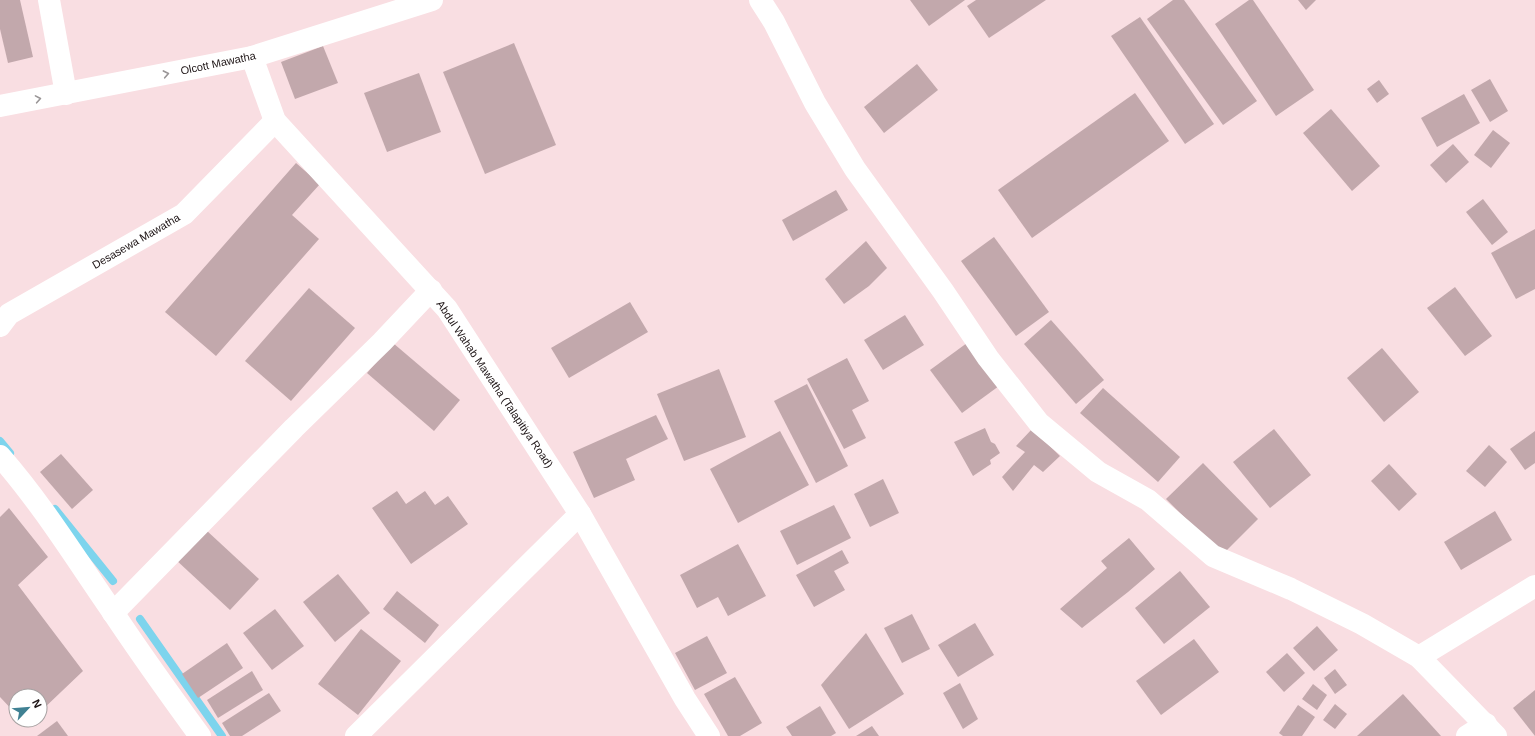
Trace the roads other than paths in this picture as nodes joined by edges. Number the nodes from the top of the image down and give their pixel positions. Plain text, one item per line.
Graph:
1 (49, 0) edge
2 (432, 0) edge
3 (760, 0) edge
4 (252, 57) junction
5 (66, 94) junction
6 (0, 106) edge
7 (275, 121) junction
8 (431, 290) junction
9 (0, 326) edge
10 (0, 456) edge
11 (580, 514) junction
12 (1535, 586) edge
13 (113, 613) junction
14 (1419, 657) junction
15 (1491, 730) edge
16 (200, 736) edge
17 (356, 736) edge
18 (709, 736) edge
19 (1467, 736) edge

1 - 5 street
2 - 4 street, Olcott Mawatha
3 - 14 street
5 -> 4 street, Olcott Mawatha
4 - 7 street, Abdul Wahab Mawatha (Talapitiya Road)
6 -> 5 street, Olcott Mawatha
7 - 8 street, Abdul Wahab Mawatha (Talapitiya Road)
7 - 9 street, Desasewa Mawatha
8 - 11 street, Abdul Wahab Mawatha (Talapitiya Road)
8 - 13 street
10 - 13 street
11 - 17 street
11 - 18 street, Abdul Wahab Mawatha (Talapitiya Road)
12 - 14 street
13 - 16 street
14 - 15 street
15 - 19 street

